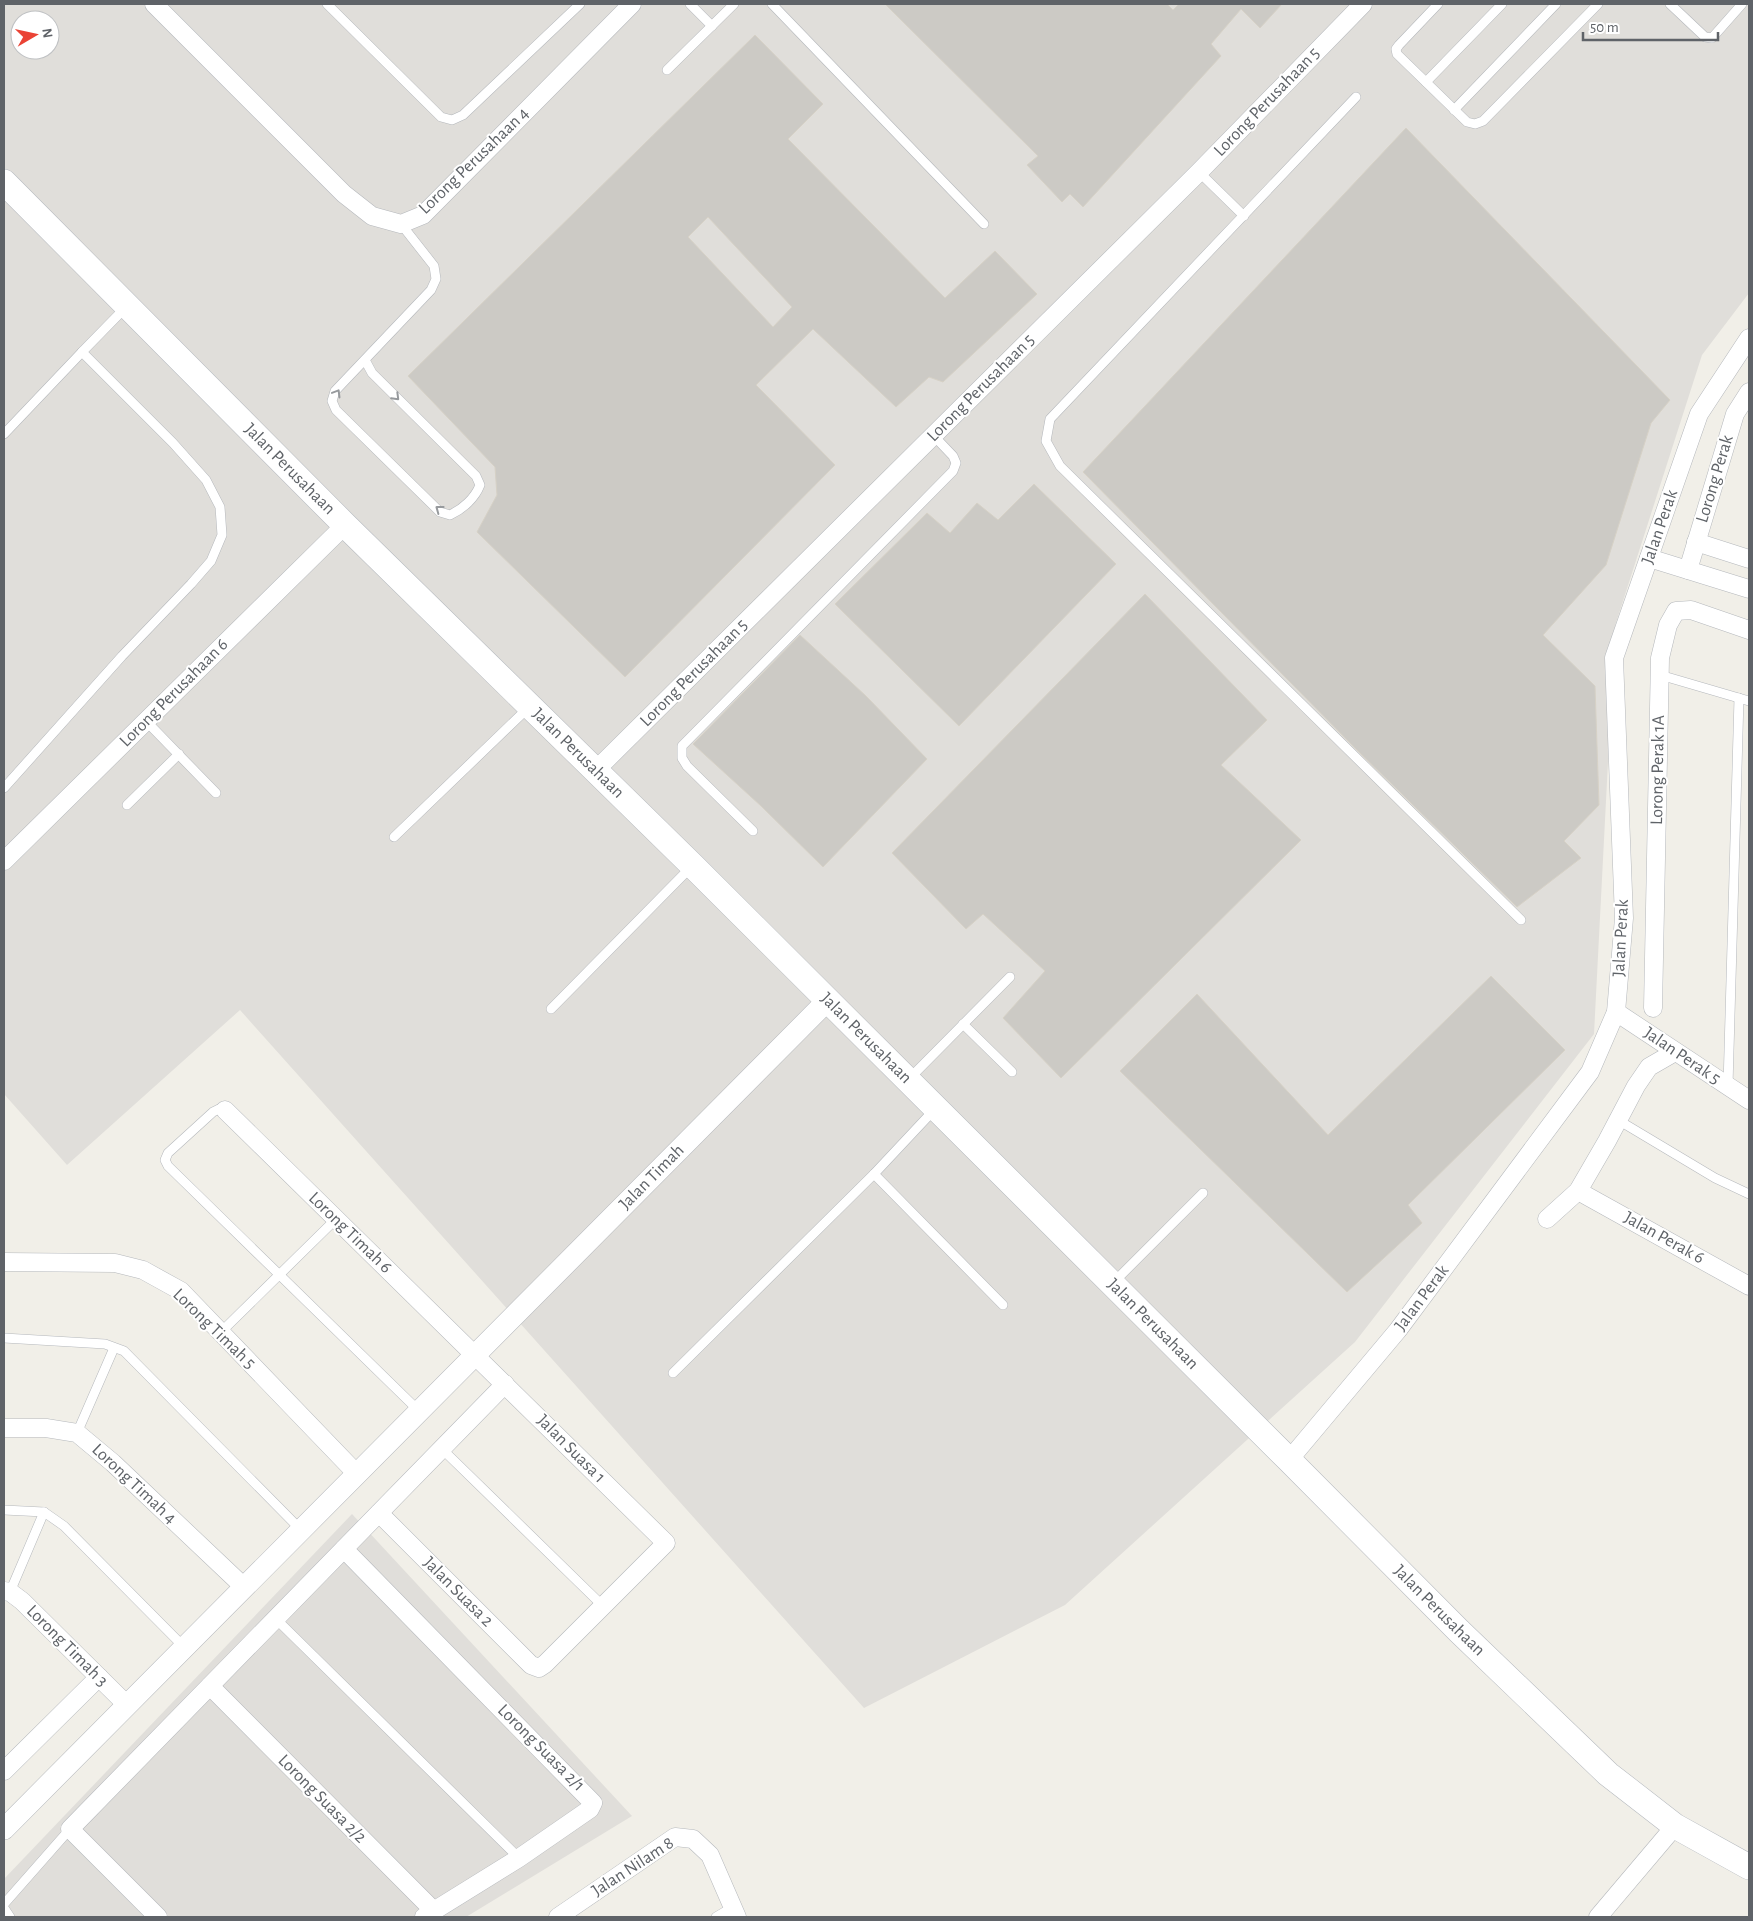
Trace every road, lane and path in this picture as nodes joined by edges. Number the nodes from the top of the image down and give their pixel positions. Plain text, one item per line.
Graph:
1 (327, 4) edge
2 (580, 4) edge
3 (632, 4) edge
4 (690, 4) edge
5 (734, 4) edge
6 (772, 4) edge
7 (1364, 4) edge
8 (1438, 4) edge
9 (1502, 4) edge
10 (1556, 4) edge
11 (1598, 4) edge
12 (1670, 4) edge
13 (1742, 4) edge
14 (157, 5) edge
15 (712, 26) junction
16 (667, 70) dead end
17 (1426, 82) junction
18 (1356, 97) dead end
19 (1454, 110) junction
20 (1199, 172) junction
21 (4, 182) edge
22 (1244, 216) junction
23 (401, 224) junction
24 (984, 224) dead end
25 (127, 306) junction
26 (1749, 338) edge
27 (82, 352) junction
28 (365, 360) junction
29 (1749, 392) edge
30 (4, 434) edge
31 (933, 435) junction
32 (345, 525) junction
33 (1696, 542) junction
34 (1649, 558) junction
35 (1749, 559) edge
36 (1688, 570) junction
37 (1749, 589) edge
38 (1749, 630) edge
39 (1660, 675) junction
40 (1739, 698) junction
41 (1749, 702) edge
42 (530, 706) junction
43 (146, 721) junction
44 (178, 754) junction
45 (596, 770) junction
46 (4, 788) edge
47 (216, 793) dead end
48 (127, 805) dead end
49 (753, 830) dead end
50 (394, 837) dead end
51 (4, 861) edge
52 (692, 865) junction
53 (1521, 920) dead end
54 (1010, 977) dead end
55 (828, 1000) junction
56 (551, 1008) dead end
57 (1653, 1008) dead end
58 (1616, 1012) junction
59 (963, 1024) junction
60 (1675, 1052) junction
61 (1012, 1072) dead end
62 (908, 1080) junction
63 (1728, 1087) junction
64 (1749, 1100) edge
65 (936, 1108) junction
66 (225, 1110) joint
67 (1618, 1120) junction
68 (874, 1174) junction
69 (1578, 1190) junction
70 (1203, 1193) dead end
71 (1749, 1194) edge
72 (336, 1219) junction
73 (1547, 1219) dead end
74 (4, 1262) edge
75 (278, 1275) junction
76 (1112, 1284) junction
77 (1749, 1286) edge
78 (1003, 1305) dead end
79 (220, 1332) junction
80 (4, 1338) edge
81 (114, 1348) junction
82 (475, 1354) junction
83 (674, 1373) dead end
84 (505, 1384) junction
85 (419, 1411) junction
86 (4, 1428) edge
87 (77, 1433) junction
88 (442, 1449) junction
89 (1289, 1460) junction
90 (357, 1474) junction
91 (4, 1510) edge
92 (44, 1512) junction
93 (380, 1513) junction
94 (301, 1530) junction
95 (344, 1549) junction
96 (244, 1588) junction
97 (7, 1592) edge
98 (604, 1607) junction
99 (276, 1619) junction
100 (184, 1648) junction
101 (99, 1677) junction
102 (210, 1686) junction
103 (127, 1705) junction
104 (4, 1771) edge
105 (1675, 1826) junction
106 (4, 1829) edge
107 (70, 1829) junction
108 (519, 1858) junction
109 (1749, 1867) edge
110 (4, 1906) edge
111 (735, 1912) edge
112 (429, 1914) edge
113 (10, 1917) edge
114 (158, 1917) edge
115 (558, 1917) edge
116 (716, 1917) edge
117 (1598, 1917) edge

1 - 2 lane
3 - 23 street, Lorong Perusahaan 4
4 - 15 lane
5 - 15 lane
6 - 24 lane
7 - 20 street, Lorong Perusahaan 5
8 - 17 lane
9 - 17 lane
10 - 19 lane
11 - 19 lane
12 - 13 lane
14 - 23 street, Lorong Perusahaan 4
15 - 16 lane
17 - 19 lane
18 - 22 lane
20 - 22 lane
20 - 31 street, Lorong Perusahaan 5
21 - 25 main road, Jalan Perusahaan
22 - 53 lane
23 - 28 lane
25 - 27 lane
25 - 32 main road, Jalan Perusahaan
26 - 34 street, Jalan Perak
27 - 30 lane
27 - 46 lane
28 -> 28 lane
29 - 33 street, Lorong Perak
31 - 45 street, Lorong Perusahaan 5
31 - 49 lane
32 - 42 main road, Jalan Perusahaan
32 - 43 street, Lorong Perusahaan 6
33 - 35 street
33 - 36 street, Lorong Perak
34 - 36 street
34 - 58 street, Jalan Perak
36 - 37 street
38 - 39 street, Lorong Perak 1A
39 - 40 lane
39 - 57 street, Lorong Perak 1A
40 - 41 lane
40 - 63 lane
42 - 45 main road, Jalan Perusahaan
42 - 50 lane
43 - 44 lane
43 - 51 street, Lorong Perusahaan 6
44 - 47 lane
44 - 48 lane
45 - 52 main road, Jalan Perusahaan
52 - 55 main road, Jalan Perusahaan
52 - 56 lane
54 - 59 lane
55 - 62 main road, Jalan Perusahaan
55 - 82 street, Jalan Timah
58 - 60 street, Jalan Perak 5
58 - 89 street, Jalan Perak
59 - 61 lane
59 - 62 lane
60 - 63 street, Jalan Perak 5
60 - 67 street
62 - 65 main road, Jalan Perusahaan
63 - 64 street, Jalan Perak 5
65 - 68 lane
65 - 76 main road, Jalan Perusahaan
66 - 72 street, Lorong Timah 6
66 - 75 lane
67 - 69 street
67 - 71 lane
68 - 78 lane
68 - 83 lane
69 - 73 street
69 - 77 street, Jalan Perak 6
70 - 76 lane
72 - 75 lane
72 - 82 street, Lorong Timah 6
74 - 79 street, Lorong Timah 5
75 - 79 lane
75 - 85 lane
76 - 89 main road, Jalan Perusahaan
79 - 90 street, Lorong Timah 5
80 - 81 lane
81 - 87 lane
81 - 94 lane
82 - 84 street, Jalan Suasa 1
82 - 85 street, Jalan Timah
84 - 88 street
84 - 98 street, Jalan Suasa 1
85 - 90 street, Jalan Timah
86 - 87 street, Lorong Timah 4
87 - 96 street, Lorong Timah 4
88 - 93 street
88 - 98 lane
89 - 105 main road, Jalan Perusahaan
90 - 94 street, Jalan Timah
91 - 92 lane
92 - 97 lane
92 - 100 lane
93 - 95 street
93 - 98 street, Jalan Suasa 2
94 - 96 street, Jalan Timah
95 - 99 street
95 - 108 street, Lorong Suasa 2/1
96 - 100 street, Jalan Timah
97 - 101 street, Lorong Timah 3
99 - 102 street
99 - 108 lane
100 - 103 street, Jalan Timah
101 - 103 street, Lorong Timah 3
101 - 104 street
102 - 107 street
102 - 112 street, Lorong Suasa 2/2
103 - 106 street, Jalan Timah
105 - 109 main road, Jalan Perusahaan
105 - 117 street
107 - 110 lane
107 - 114 street
108 - 112 street, Lorong Suasa 2/1
110 - 113 lane
111 - 115 street, Jalan Nilam 8
111 - 116 lane

